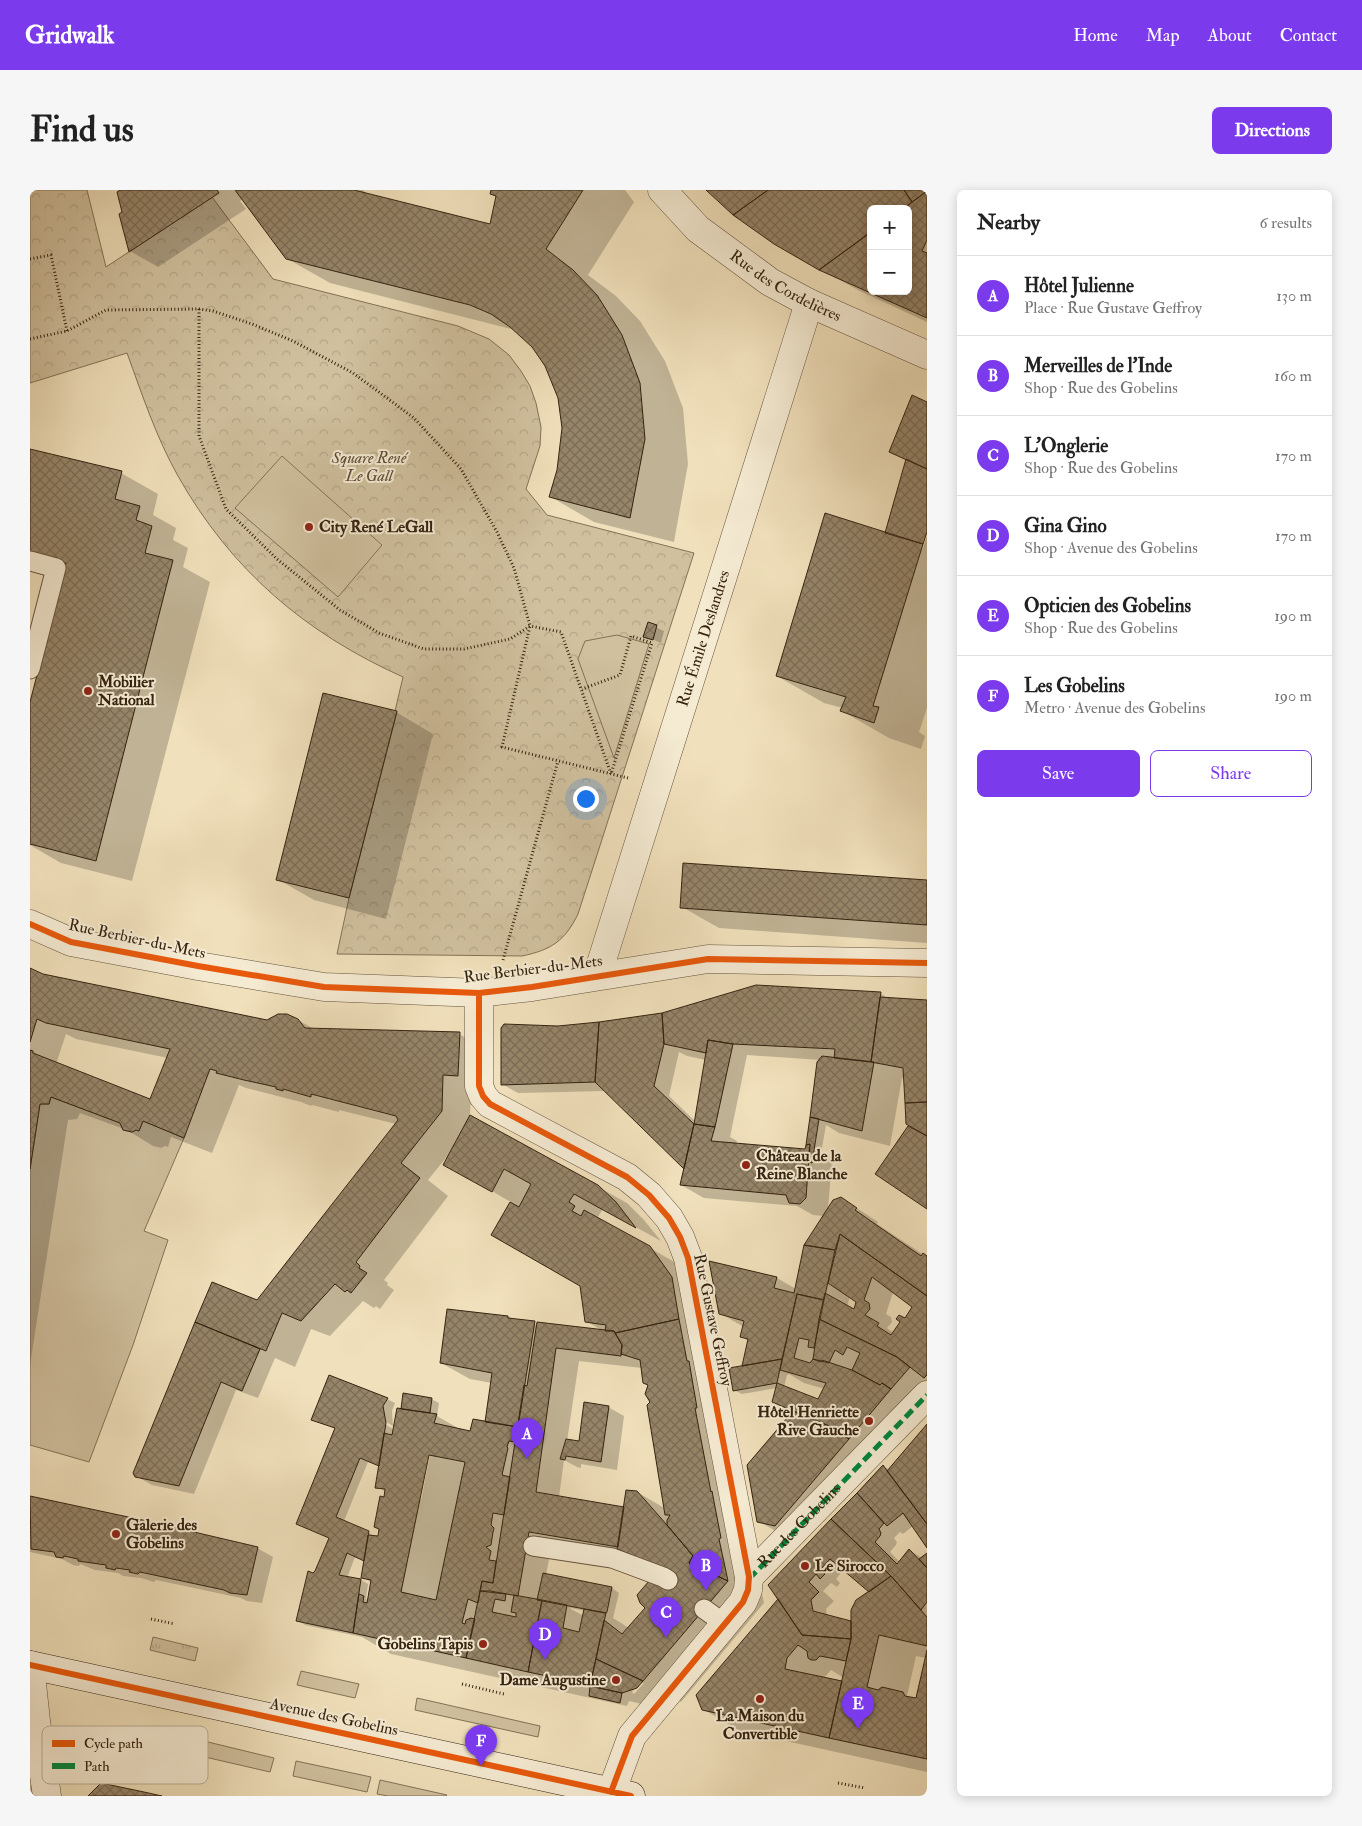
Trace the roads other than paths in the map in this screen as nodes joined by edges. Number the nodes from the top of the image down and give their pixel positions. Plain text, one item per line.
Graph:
1 (662, 190) edge
2 (809, 303) junction
3 (927, 355) edge
4 (30, 561) edge
5 (30, 669) edge
6 (30, 924) edge
7 (927, 963) edge
8 (597, 976) junction
9 (489, 992) junction
10 (927, 1395) edge
11 (533, 1546) dead end
12 (749, 1577) junction
13 (668, 1580) dead end
14 (30, 1665) edge
15 (42, 1762) edge
16 (617, 1795) edge

1 - 2 street, Rue des Cordelières
2 - 3 street, Rue des Cordelières
2 - 8 street, Rue Émile Deslandres
4 - 5 lane
6 - 9 street, Rue Berbier-du-Mets
7 - 8 street, Rue Berbier-du-Mets
8 - 9 street, Rue Berbier-du-Mets
9 - 12 street, Rue Gustave Geffroy
10 - 12 street, Rue des Gobelins
11 - 13 lane
12 - 16 street, Rue des Gobelins
14 - 15 street
14 - 16 street, Avenue des Gobelins

